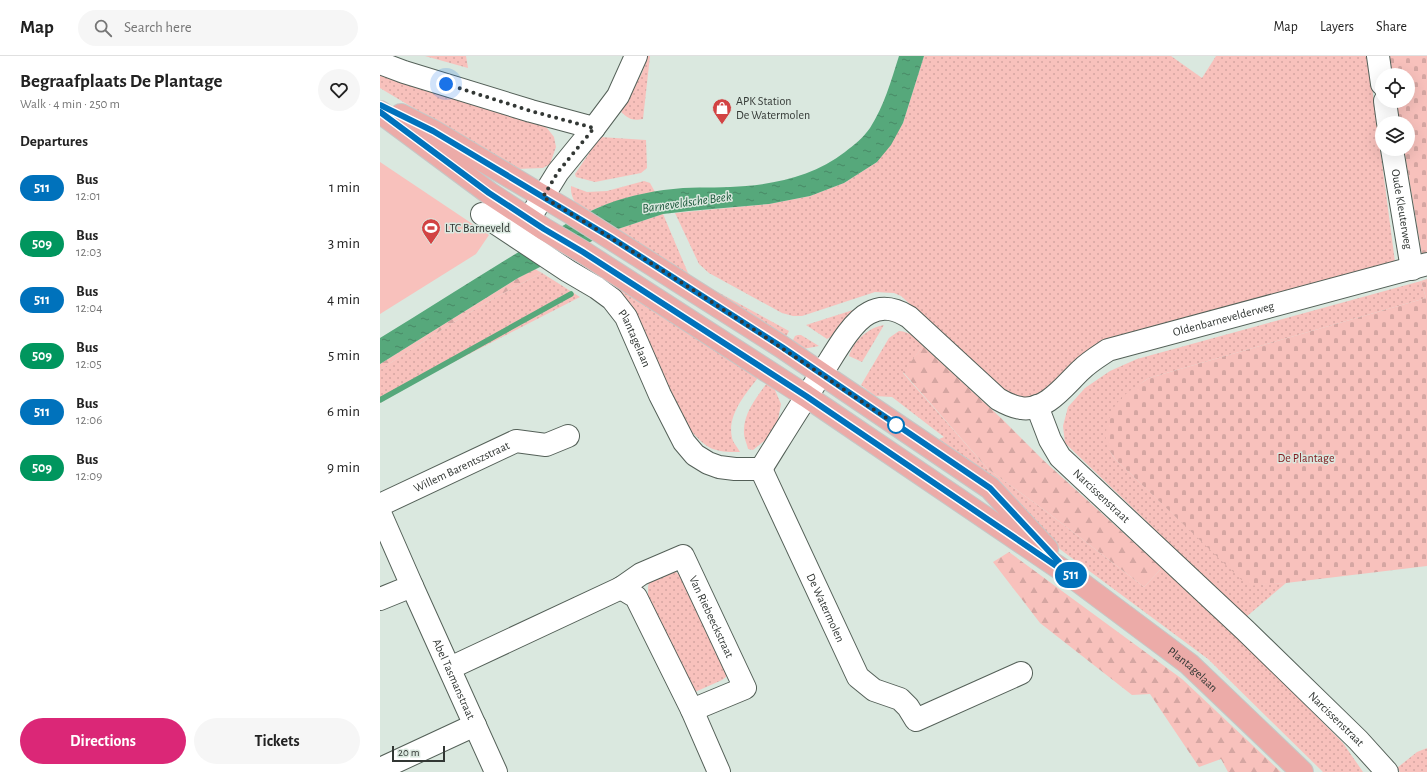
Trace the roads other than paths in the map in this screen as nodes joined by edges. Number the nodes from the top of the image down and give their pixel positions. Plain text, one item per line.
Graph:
1 (636, 56) edge
2 (1378, 56) edge
3 (380, 63) edge
4 (1380, 68) edge
5 (380, 105) edge
6 (380, 112) edge
7 (594, 128) junction
8 (1394, 156) edge
9 (543, 197) junction
10 (482, 214) dead end
11 (536, 224) junction
12 (1419, 267) edge
13 (821, 374) junction
14 (806, 396) junction
15 (1037, 406) junction
16 (568, 436) dead end
17 (761, 469) junction
18 (380, 505) edge
19 (380, 513) edge
20 (1074, 578) junction
21 (412, 586) junction
22 (621, 588) junction
23 (380, 599) edge
24 (450, 668) junction
25 (1021, 673) dead end
26 (692, 710) junction
27 (475, 725) junction
28 (380, 769) edge
29 (496, 772) edge
30 (719, 772) edge
31 (1302, 772) edge
32 (1387, 772) edge

1 - 7 street
2 - 4 street
3 - 7 street
5 - 9 main road, Plantagelaan
6 - 11 main road, Plantagelaan
7 - 9 street
8 - 12 street, Oude Kleuterweg
9 - 11 street
9 - 13 main road, Plantagelaan
10 - 17 street, Plantagelaan
11 - 14 main road, Plantagelaan
12 - 15 street, Oldenbarnevelderweg
13 - 14 street
13 - 15 street
13 - 20 main road, Plantagelaan
14 - 17 street
14 - 20 main road, Plantagelaan
15 - 32 street, Narcissenstraat
16 - 18 street, Willem Barentszstraat
17 - 25 street, De Watermolen
19 - 21 street
20 - 31 main road, Plantagelaan
21 - 23 street
21 - 24 street, Abel Tasmanstraat
22 - 24 street, Van Riebeeckstraat
22 - 26 street
22 - 26 street, Van Riebeeckstraat
24 - 27 street, Abel Tasmanstraat
26 - 30 street
27 - 28 street
27 - 29 street, Abel Tasmanstraat

